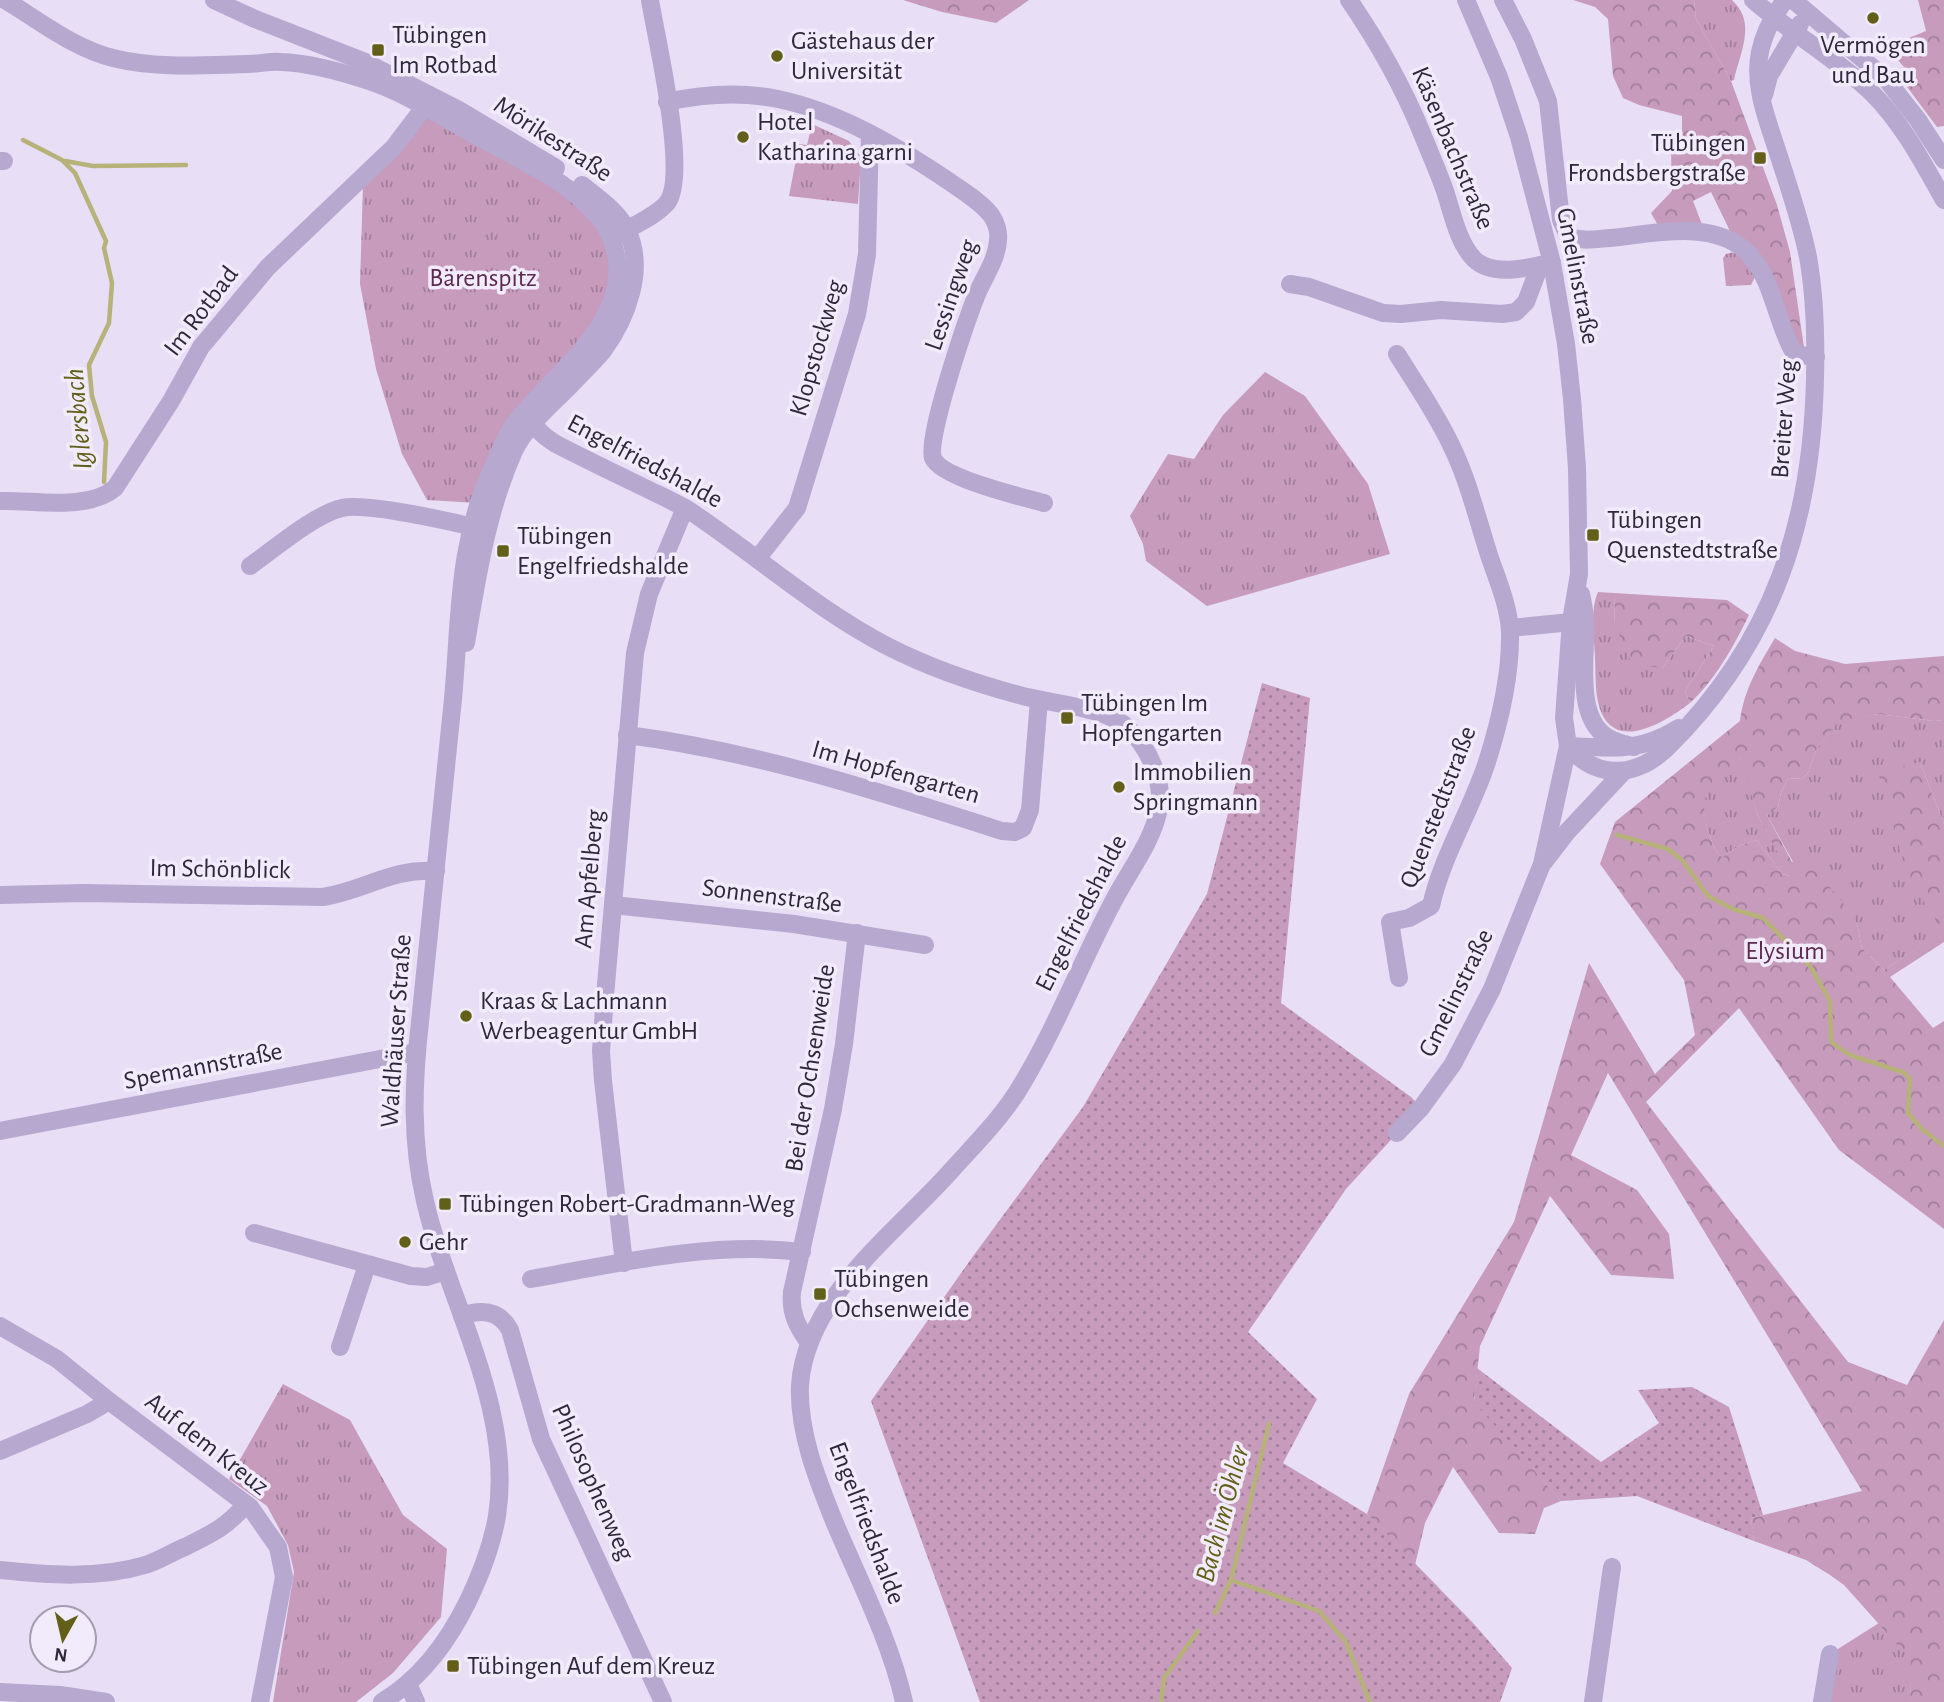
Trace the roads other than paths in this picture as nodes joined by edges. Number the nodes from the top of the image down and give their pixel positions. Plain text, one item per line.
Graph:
1 (5, 0) edge
2 (214, 0) edge
3 (650, 0) edge
4 (1349, 0) edge
5 (1466, 0) edge
6 (1503, 0) edge
7 (1753, 0) edge
8 (1785, 0) edge
9 (1793, 0) edge
10 (1808, 13) junction
11 (1773, 17) junction
12 (282, 30) junction
13 (1794, 32) junction
14 (278, 61) junction
15 (424, 99) junction
16 (667, 102) junction
17 (1762, 102) junction
18 (870, 134) junction
19 (1944, 160) edge
20 (1944, 201) edge
21 (619, 234) junction
22 (1546, 264) junction
23 (1290, 284) dead end
24 (1396, 354) dead end
25 (1816, 356) junction
26 (526, 419) junction
27 (0, 501) edge
28 (1044, 503) dead end
29 (685, 508) junction
30 (479, 529) junction
31 (757, 559) junction
32 (250, 566) dead end
33 (1578, 621) junction
34 (1510, 628) junction
35 (1039, 700) junction
36 (1693, 718) junction
37 (627, 735) junction
38 (1568, 746) junction
39 (1633, 747) junction
40 (1624, 771) junction
41 (1542, 864) junction
42 (436, 871) junction
43 (0, 895) edge
44 (612, 905) junction
45 (857, 933) junction
46 (925, 945) dead end
47 (1399, 978) dead end
48 (416, 1052) junction
49 (0, 1131) edge
50 (1397, 1133) dead end
51 (254, 1233) dead end
52 (802, 1252) junction
53 (624, 1263) junction
54 (368, 1265) junction
55 (446, 1270) junction
56 (531, 1279) dead end
57 (462, 1316) junction
58 (0, 1326) edge
59 (809, 1343) junction
60 (340, 1347) dead end
61 (109, 1401) junction
62 (0, 1451) edge
63 (246, 1504) junction
64 (1612, 1567) dead end
65 (0, 1570) edge
66 (1830, 1654) dead end
67 (408, 1684) junction
68 (0, 1692) edge
69 (106, 1702) edge
70 (260, 1702) edge
71 (382, 1702) edge
72 (416, 1702) edge
73 (663, 1702) edge
74 (904, 1702) edge
75 (1593, 1702) edge
76 (1822, 1702) edge

1 - 14 street
2 - 12 street, Mörikestraße
3 - 16 street
4 - 22 street, Käsenbachstraße
5 - 22 street, Gmelinstraße
6 - 25 street
7 - 11 street
8 - 11 street, Breiter Weg
9 - 10 street
10 - 13 street
10 - 19 street
11 - 13 street
11 - 17 street, Breiter Weg
12 - 14 street
12 - 15 street, Mörikestraße
13 - 17 street
13 - 20 street
14 - 15 street
15 - 21 street, Mörikestraße
15 - 27 street, Im Rotbad
16 - 18 street, Lessingweg
16 - 21 street
17 - 25 street, Breiter Weg
18 - 28 street, Lessingweg
18 - 31 street, Klopstockweg
21 - 26 street, Waldhäuser Straße
22 - 23 street
22 - 33 street, Gmelinstraße
24 - 34 street, Quenstedtstraße
25 - 36 street, Breiter Weg
26 - 29 street, Engelfriedshalde
26 - 30 street, Waldhäuser Straße
29 - 31 street, Engelfriedshalde
29 - 37 street, Am Apfelberg
30 - 32 street
30 - 42 street, Waldhäuser Straße
31 - 35 street, Engelfriedshalde
33 - 34 street
33 - 38 street, Gmelinstraße
33 - 39 street, Gmelinstraße
34 - 47 street, Quenstedtstraße
35 - 37 street, Im Hopfengarten
35 - 59 street, Engelfriedshalde
36 - 39 street, Breiter Weg
36 - 40 street, Breiter Weg
37 - 44 street, Am Apfelberg
38 - 39 street, Breiter Weg
38 - 40 street
38 - 41 street, Gmelinstraße
40 - 41 street, Gmelinstraße
41 - 50 street, Gmelinstraße
42 - 43 street, Im Schönblick
42 - 48 street, Waldhäuser Straße
44 - 45 street, Sonnenstraße
44 - 53 street, Am Apfelberg
45 - 46 street, Sonnenstraße
45 - 52 street, Bei der Ochsenweide
48 - 49 street, Spemannstraße
48 - 55 street, Waldhäuser Straße
51 - 54 street
52 - 53 street
52 - 59 street, Bei der Ochsenweide
53 - 56 street
54 - 55 street
54 - 60 street
55 - 57 street, Waldhäuser Straße
57 - 67 street, Waldhäuser Straße
57 - 73 street, Philosophenweg
58 - 61 street, Auf dem Kreuz
59 - 74 street, Engelfriedshalde
61 - 62 street
61 - 63 street, Auf dem Kreuz
63 - 65 street
63 - 70 street, Auf dem Kreuz
64 - 75 street
66 - 76 street
67 - 71 street, Waldhäuser Straße
67 - 72 street
68 - 69 street

